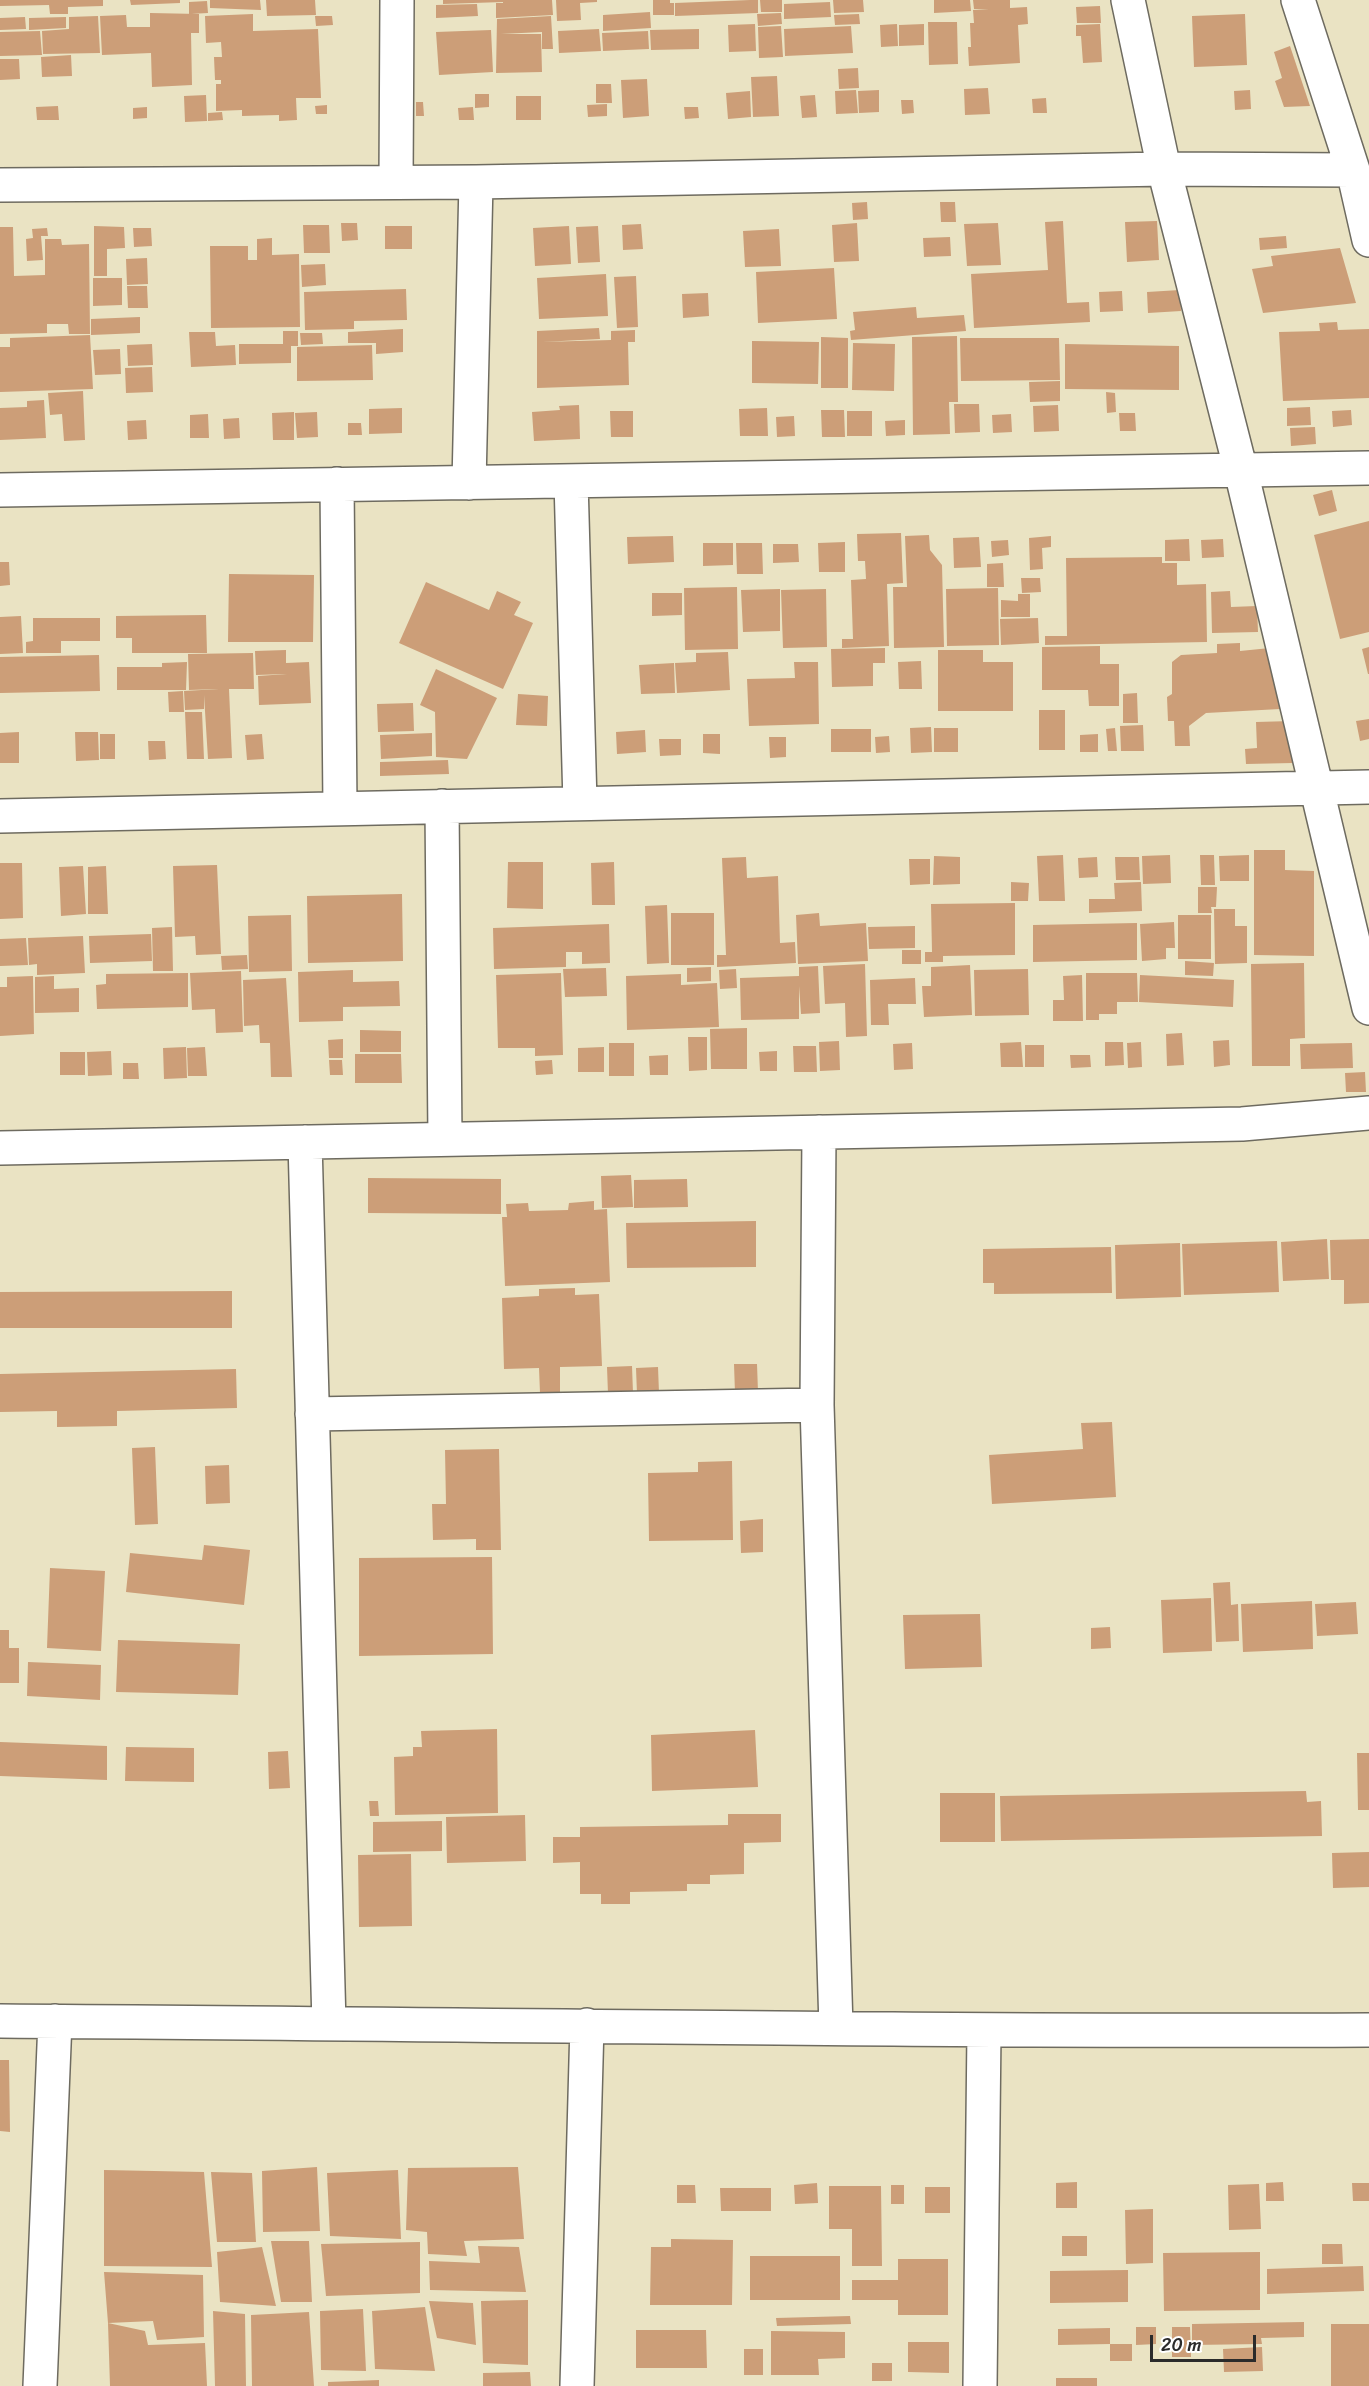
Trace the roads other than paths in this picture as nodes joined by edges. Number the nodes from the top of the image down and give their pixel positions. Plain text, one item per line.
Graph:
1 (398, 0) edge
2 (1128, 0) edge
3 (1298, 0) edge
4 (1164, 169) junction
5 (1353, 171) junction
6 (396, 182) junction
7 (476, 182) junction
8 (0, 185) edge
9 (1367, 223) edge
10 (1369, 468) edge
11 (1241, 471) junction
12 (571, 481) junction
13 (469, 483) junction
14 (337, 484) junction
15 (0, 489) edge
16 (1369, 787) edge
17 (1317, 788) junction
18 (580, 803) junction
19 (442, 806) junction
20 (340, 808) junction
21 (0, 816) edge
22 (1369, 1008) edge
23 (1369, 1113) edge
24 (819, 1132) junction
25 (445, 1139) junction
26 (305, 1142) junction
27 (0, 1148) edge
28 (817, 1405) junction
29 (312, 1414) junction
30 (0, 2021) edge
31 (55, 2021) junction
32 (329, 2024) junction
33 (587, 2025) junction
34 (836, 2027) junction
35 (1369, 2030) edge
36 (984, 2031) junction
37 (40, 2386) edge
38 (577, 2386) edge
39 (980, 2386) edge

1 - 6 street
2 - 4 street
3 - 5 street
4 - 5 street
4 - 7 street
4 - 11 street
5 - 9 street
6 - 7 street
6 - 8 street
7 - 13 street
10 - 11 street
11 - 12 street
11 - 17 street
12 - 13 street
12 - 18 street
13 - 14 street
14 - 15 street
14 - 20 street
16 - 17 street
17 - 18 street
17 - 22 street
18 - 19 street
19 - 20 street
19 - 25 street
20 - 21 street
23 - 24 street
24 - 25 street
24 - 28 street
25 - 26 street
26 - 27 street
26 - 29 street
28 - 29 street
28 - 34 street
29 - 32 street
30 - 31 street
31 - 32 street
31 - 37 street
32 - 33 street
33 - 34 street
33 - 38 street
34 - 36 street
35 - 36 street
36 - 39 street

